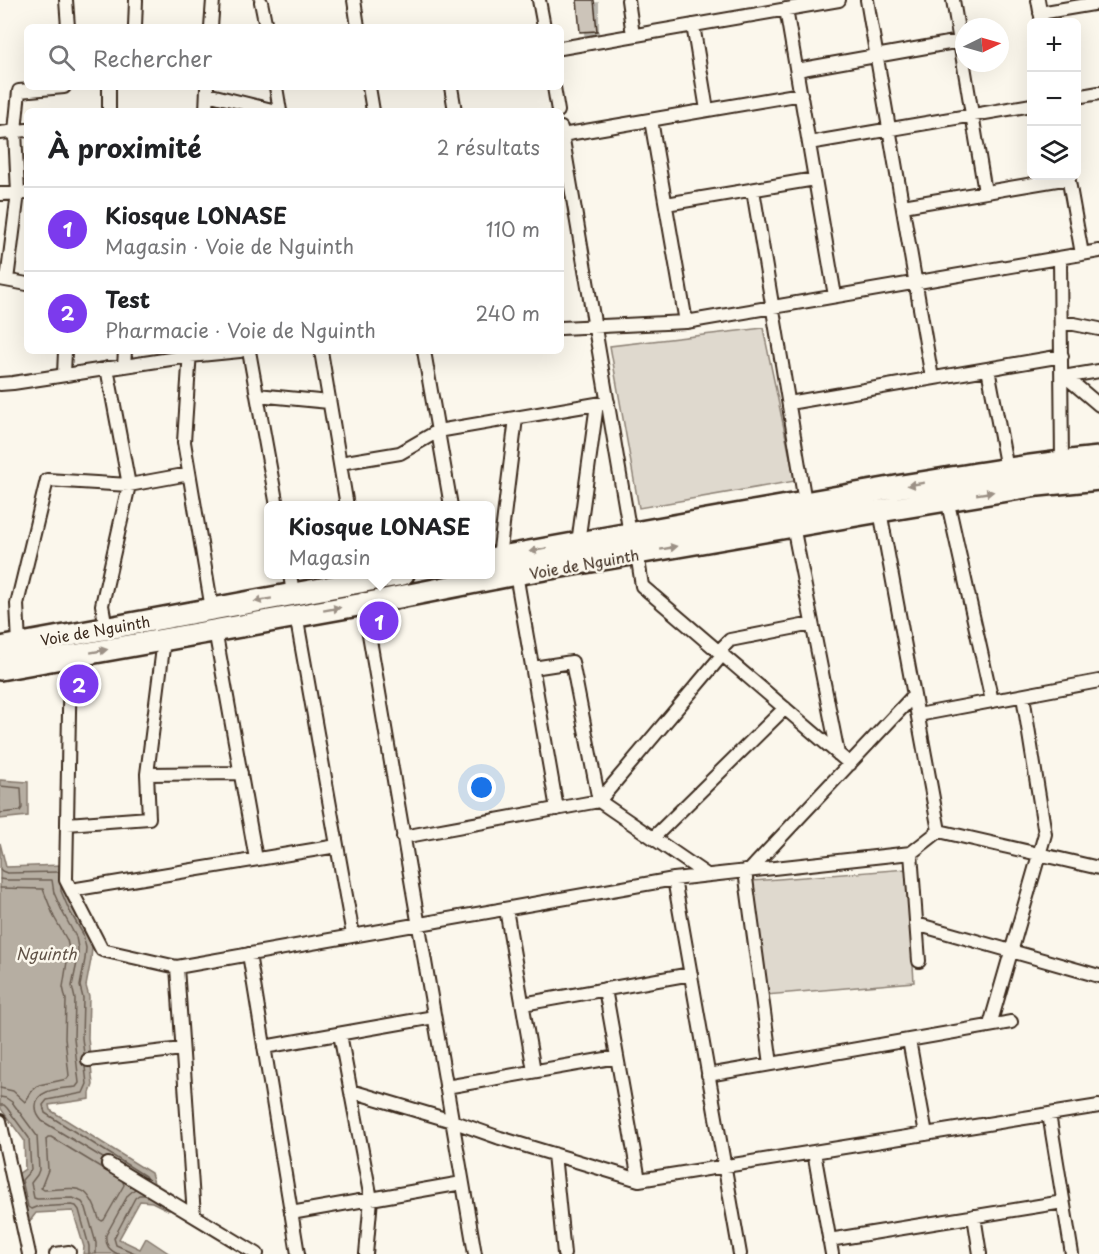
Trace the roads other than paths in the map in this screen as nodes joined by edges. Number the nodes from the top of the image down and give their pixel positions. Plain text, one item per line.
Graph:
1 (66, 0) edge
2 (136, 0) edge
3 (213, 0) edge
4 (275, 0) edge
5 (354, 0) edge
6 (539, 0) edge
7 (628, 0) edge
8 (839, 0) edge
9 (867, 0) edge
10 (953, 0) edge
11 (259, 1) edge
12 (1099, 3) edge
13 (786, 9) junction
14 (1040, 12) edge
15 (956, 18) edge
16 (68, 24) edge
17 (135, 24) edge
18 (211, 24) edge
19 (265, 24) edge
20 (358, 24) edge
21 (543, 24) edge
22 (693, 25) junction
23 (633, 35) junction
24 (955, 43) edge
25 (564, 47) edge
26 (877, 56) junction
27 (797, 70) junction
28 (965, 72) edge
29 (30, 90) edge
30 (109, 90) edge
31 (276, 90) edge
32 (370, 90) edge
33 (451, 90) edge
34 (554, 90) edge
35 (207, 91) edge
36 (1099, 93) edge
37 (801, 94) junction
38 (1081, 96) edge
39 (1027, 106) edge
40 (109, 108) edge
41 (206, 108) edge
42 (267, 108) edge
43 (278, 108) edge
44 (372, 108) edge
45 (454, 108) edge
46 (558, 108) edge
47 (707, 110) junction
48 (972, 115) junction
49 (651, 120) junction
50 (890, 129) junction
51 (21, 131) edge
52 (564, 131) edge
53 (0, 133) edge
54 (564, 143) edge
55 (809, 143) junction
56 (815, 179) junction
57 (1051, 180) edge
58 (1069, 180) edge
59 (753, 190) junction
60 (985, 192) junction
61 (23, 193) edge
62 (0, 194) edge
63 (666, 204) junction
64 (903, 206) junction
65 (1099, 251) edge
66 (1082, 254) junction
67 (1060, 258) junction
68 (3, 280) edge
69 (916, 282) junction
70 (24, 284) edge
71 (835, 296) junction
72 (773, 307) junction
73 (686, 322) junction
74 (1061, 324) junction
75 (595, 326) junction
76 (564, 328) edge
77 (1099, 329) edge
78 (65, 354) edge
79 (125, 354) edge
80 (185, 354) edge
81 (190, 354) edge
82 (250, 354) edge
83 (321, 354) edge
84 (425, 354) edge
85 (1062, 356) junction
86 (124, 366) junction
87 (107, 368) junction
88 (988, 369) junction
89 (1099, 371) edge
90 (64, 374) junction
91 (1064, 377) junction
92 (932, 378) junction
93 (0, 384) edge
94 (257, 396) junction
95 (329, 402) junction
96 (603, 403) junction
97 (789, 403) junction
98 (1099, 405) edge
99 (516, 418) junction
100 (438, 431) junction
101 (1099, 458) edge
102 (1062, 462) junction
103 (340, 463) junction
104 (1007, 469) junction
105 (189, 474) junction
106 (1099, 479) edge
107 (129, 485) junction
108 (947, 499) junction
109 (276, 501) edge
110 (346, 501) edge
111 (450, 501) edge
112 (805, 502) junction
113 (880, 511) junction
114 (793, 526) junction
115 (578, 543) junction
116 (634, 544) junction
117 (495, 552) edge
118 (495, 558) edge
119 (516, 574) junction
120 (495, 578) edge
121 (348, 579) edge
122 (359, 579) edge
123 (491, 579) edge
124 (291, 584) edge
125 (364, 604) junction
126 (212, 609) junction
127 (296, 615) junction
128 (812, 624) junction
129 (106, 628) junction
130 (215, 630) junction
131 (164, 640) junction
132 (10, 646) edge
133 (721, 653) junction
134 (70, 657) junction
135 (533, 668) junction
136 (0, 669) edge
137 (1099, 681) edge
138 (914, 695) junction
139 (1023, 696) junction
140 (992, 701) junction
141 (785, 708) junction
142 (918, 716) junction
143 (838, 754) junction
144 (850, 764) junction
145 (240, 773) junction
146 (147, 774) junction
147 (599, 801) junction
148 (557, 808) junction
149 (67, 824) junction
150 (939, 831) junction
151 (404, 837) junction
152 (653, 838) junction
153 (337, 846) junction
154 (911, 853) junction
155 (1039, 854) junction
156 (256, 860) junction
157 (1099, 868) edge
158 (747, 871) junction
159 (707, 875) junction
160 (674, 879) junction
161 (71, 890) junction
162 (506, 909) junction
163 (418, 924) junction
164 (916, 924) junction
165 (353, 936) junction
166 (1011, 951) junction
167 (249, 954) junction
168 (919, 962) dead end
169 (177, 967) junction
170 (690, 974) junction
171 (1099, 976) edge
172 (605, 989) junction
173 (523, 1004) junction
174 (434, 1017) junction
175 (1011, 1022) dead end
176 (990, 1025) junction
177 (340, 1034) junction
178 (909, 1040) junction
179 (264, 1047) junction
180 (183, 1049) junction
181 (617, 1057) junction
182 (88, 1060) dead end
183 (771, 1064) junction
184 (534, 1071) junction
185 (708, 1075) junction
186 (446, 1087) junction
187 (351, 1091) junction
188 (1099, 1106) edge
189 (1049, 1114) junction
190 (0, 1121) edge
191 (452, 1121) junction
192 (926, 1134) junction
193 (814, 1152) junction
194 (554, 1154) junction
195 (108, 1164) dead end
196 (724, 1167) junction
197 (639, 1180) junction
198 (462, 1183) junction
199 (371, 1199) junction
200 (1063, 1202) junction
201 (291, 1213) junction
202 (194, 1216) junction
203 (974, 1216) junction
204 (829, 1240) junction
205 (29, 1254) edge
206 (257, 1254) edge
207 (298, 1254) edge
208 (366, 1254) edge
209 (474, 1254) edge
210 (564, 1254) edge
211 (740, 1254) edge
212 (832, 1254) edge
213 (980, 1254) edge
214 (1072, 1254) edge

1 - 16 street
2 - 17 street
3 - 18 street
4 - 11 street
5 - 20 street
6 - 21 street
7 - 23 street
8 - 13 street
9 - 26 street
10 - 15 street
11 - 19 street
12 - 14 street
13 - 22 street
13 - 27 street
22 - 23 street
22 - 47 street
23 - 25 street
24 - 26 street
26 - 27 street
26 - 50 street
27 - 37 street
28 - 48 street
29 - 51 street
30 - 40 street
31 - 43 street
32 - 44 street
33 - 45 street
34 - 46 street
35 - 41 street
35 - 42 street
36 - 38 street
37 - 47 street
37 - 55 street
39 - 48 street
47 - 49 street
48 - 50 street
48 - 60 street
49 - 52 street
49 - 63 street
50 - 55 street
50 - 64 street
51 - 53 street
51 - 61 street
54 - 75 street
55 - 56 street
56 - 59 street
56 - 71 street
57 - 60 street
58 - 66 street
59 - 63 street
59 - 72 street
60 - 64 street
61 - 62 street
61 - 68 street
63 - 73 street
64 - 69 street
65 - 66 street
66 - 67 street
67 - 69 street
67 - 74 street
68 - 70 street
69 - 71 street
69 - 92 street
71 - 72 street
72 - 73 street
72 - 97 street
73 - 75 street
74 - 77 street
74 - 85 street
75 - 76 street
75 - 96 street
78 - 90 street
79 - 86 street
80 - 86 street
81 - 105 street
82 - 94 street
83 - 95 street
84 - 100 street
85 - 88 street
85 - 91 street
86 - 87 street
87 - 90 street
87 - 107 street
88 - 92 street
88 - 104 street
89 - 91 street
90 - 93 street
91 - 98 street
91 - 102 street
92 - 97 street
94 - 95 street
94 - 109 street
95 - 103 street
96 - 99 street
96 - 115 street
96 - 116 street
97 - 112 street
99 - 100 street
99 - 117 street
100 - 103 street
100 - 111 street
101 - 102 highway, Voie de Nguinth
102 - 104 highway, Voie de Nguinth
103 - 110 street
104 -> 112 highway, Voie de Nguinth
105 - 107 street
105 - 126 street
108 -> 106 highway, Voie de Nguinth
107 - 129 street
107 - 132 street
108 - 113 highway, Voie de Nguinth
108 - 140 street
112 - 116 highway, Voie de Nguinth
113 - 114 highway, Voie de Nguinth
113 - 138 street
116 -> 114 highway, Voie de Nguinth
114 - 128 street
115 - 116 highway, Voie de Nguinth
115 -> 118 highway, Voie de Nguinth
116 - 119 highway, Voie de Nguinth
116 - 133 street
119 - 120 highway, Voie de Nguinth
119 - 135 street
121 - 124 highway, Voie de Nguinth
122 - 125 street
123 - 125 highway, Voie de Nguinth
124 -> 126 highway, Voie de Nguinth
127 -> 125 highway, Voie de Nguinth
125 - 151 street
126 - 129 highway, Voie de Nguinth
127 - 130 highway, Voie de Nguinth
127 - 153 street
128 - 133 street
128 - 143 street
129 - 132 highway, Voie de Nguinth
130 - 131 highway, Voie de Nguinth
130 - 145 street
134 -> 131 highway, Voie de Nguinth
131 - 146 street
133 - 141 street
133 - 147 street
134 - 136 highway, Voie de Nguinth
134 - 149 street
135 - 147 street
135 - 148 street
137 - 139 street
138 - 142 street
138 - 144 street
139 - 140 street
139 - 155 street
140 - 142 street
141 - 143 street
141 - 152 street
142 - 150 street
143 - 144 street
144 - 158 street
145 - 146 street
145 - 156 street
146 - 149 street
147 - 148 street
147 - 152 street
148 - 151 street
149 - 161 street
150 - 154 street
150 - 155 street
151 - 163 street
152 - 159 street
153 - 156 street
153 - 165 street
154 - 158 street
154 - 164 street
155 - 157 street
155 - 166 street
156 - 161 street
158 - 159 street
158 - 183 street
159 - 160 street
160 - 162 street
160 - 170 street
161 - 169 street
162 - 163 street
162 - 173 street
163 - 165 street
163 - 174 street
164 - 166 street
164 - 168 street
165 - 167 street
166 - 171 street
166 - 176 street
167 - 169 street
167 - 179 street
169 - 180 street
170 - 172 street
170 - 185 street
172 - 173 street
172 - 181 street
173 - 184 street
174 - 177 street
174 - 186 street
175 - 176 street
176 - 178 street
177 - 179 street
177 - 187 street
178 - 183 street
178 - 192 street
179 - 201 street
180 - 182 street
180 - 202 street
181 - 184 street
181 - 197 street
183 - 185 street
184 - 186 street
185 - 196 street
186 - 191 street
187 - 191 street
187 - 199 street
188 - 189 street
189 - 192 street
189 - 200 street
190 - 205 street
191 - 194 street
191 - 198 street
192 - 193 street
193 - 196 street
193 - 204 street
194 - 197 street
194 - 210 street
195 - 202 street
196 - 197 street
196 - 211 street
198 - 199 street
198 - 209 street
199 - 201 street
199 - 208 street
200 - 203 street
200 - 214 street
201 - 207 street
202 - 206 street
203 - 204 street
203 - 213 street
204 - 212 street

